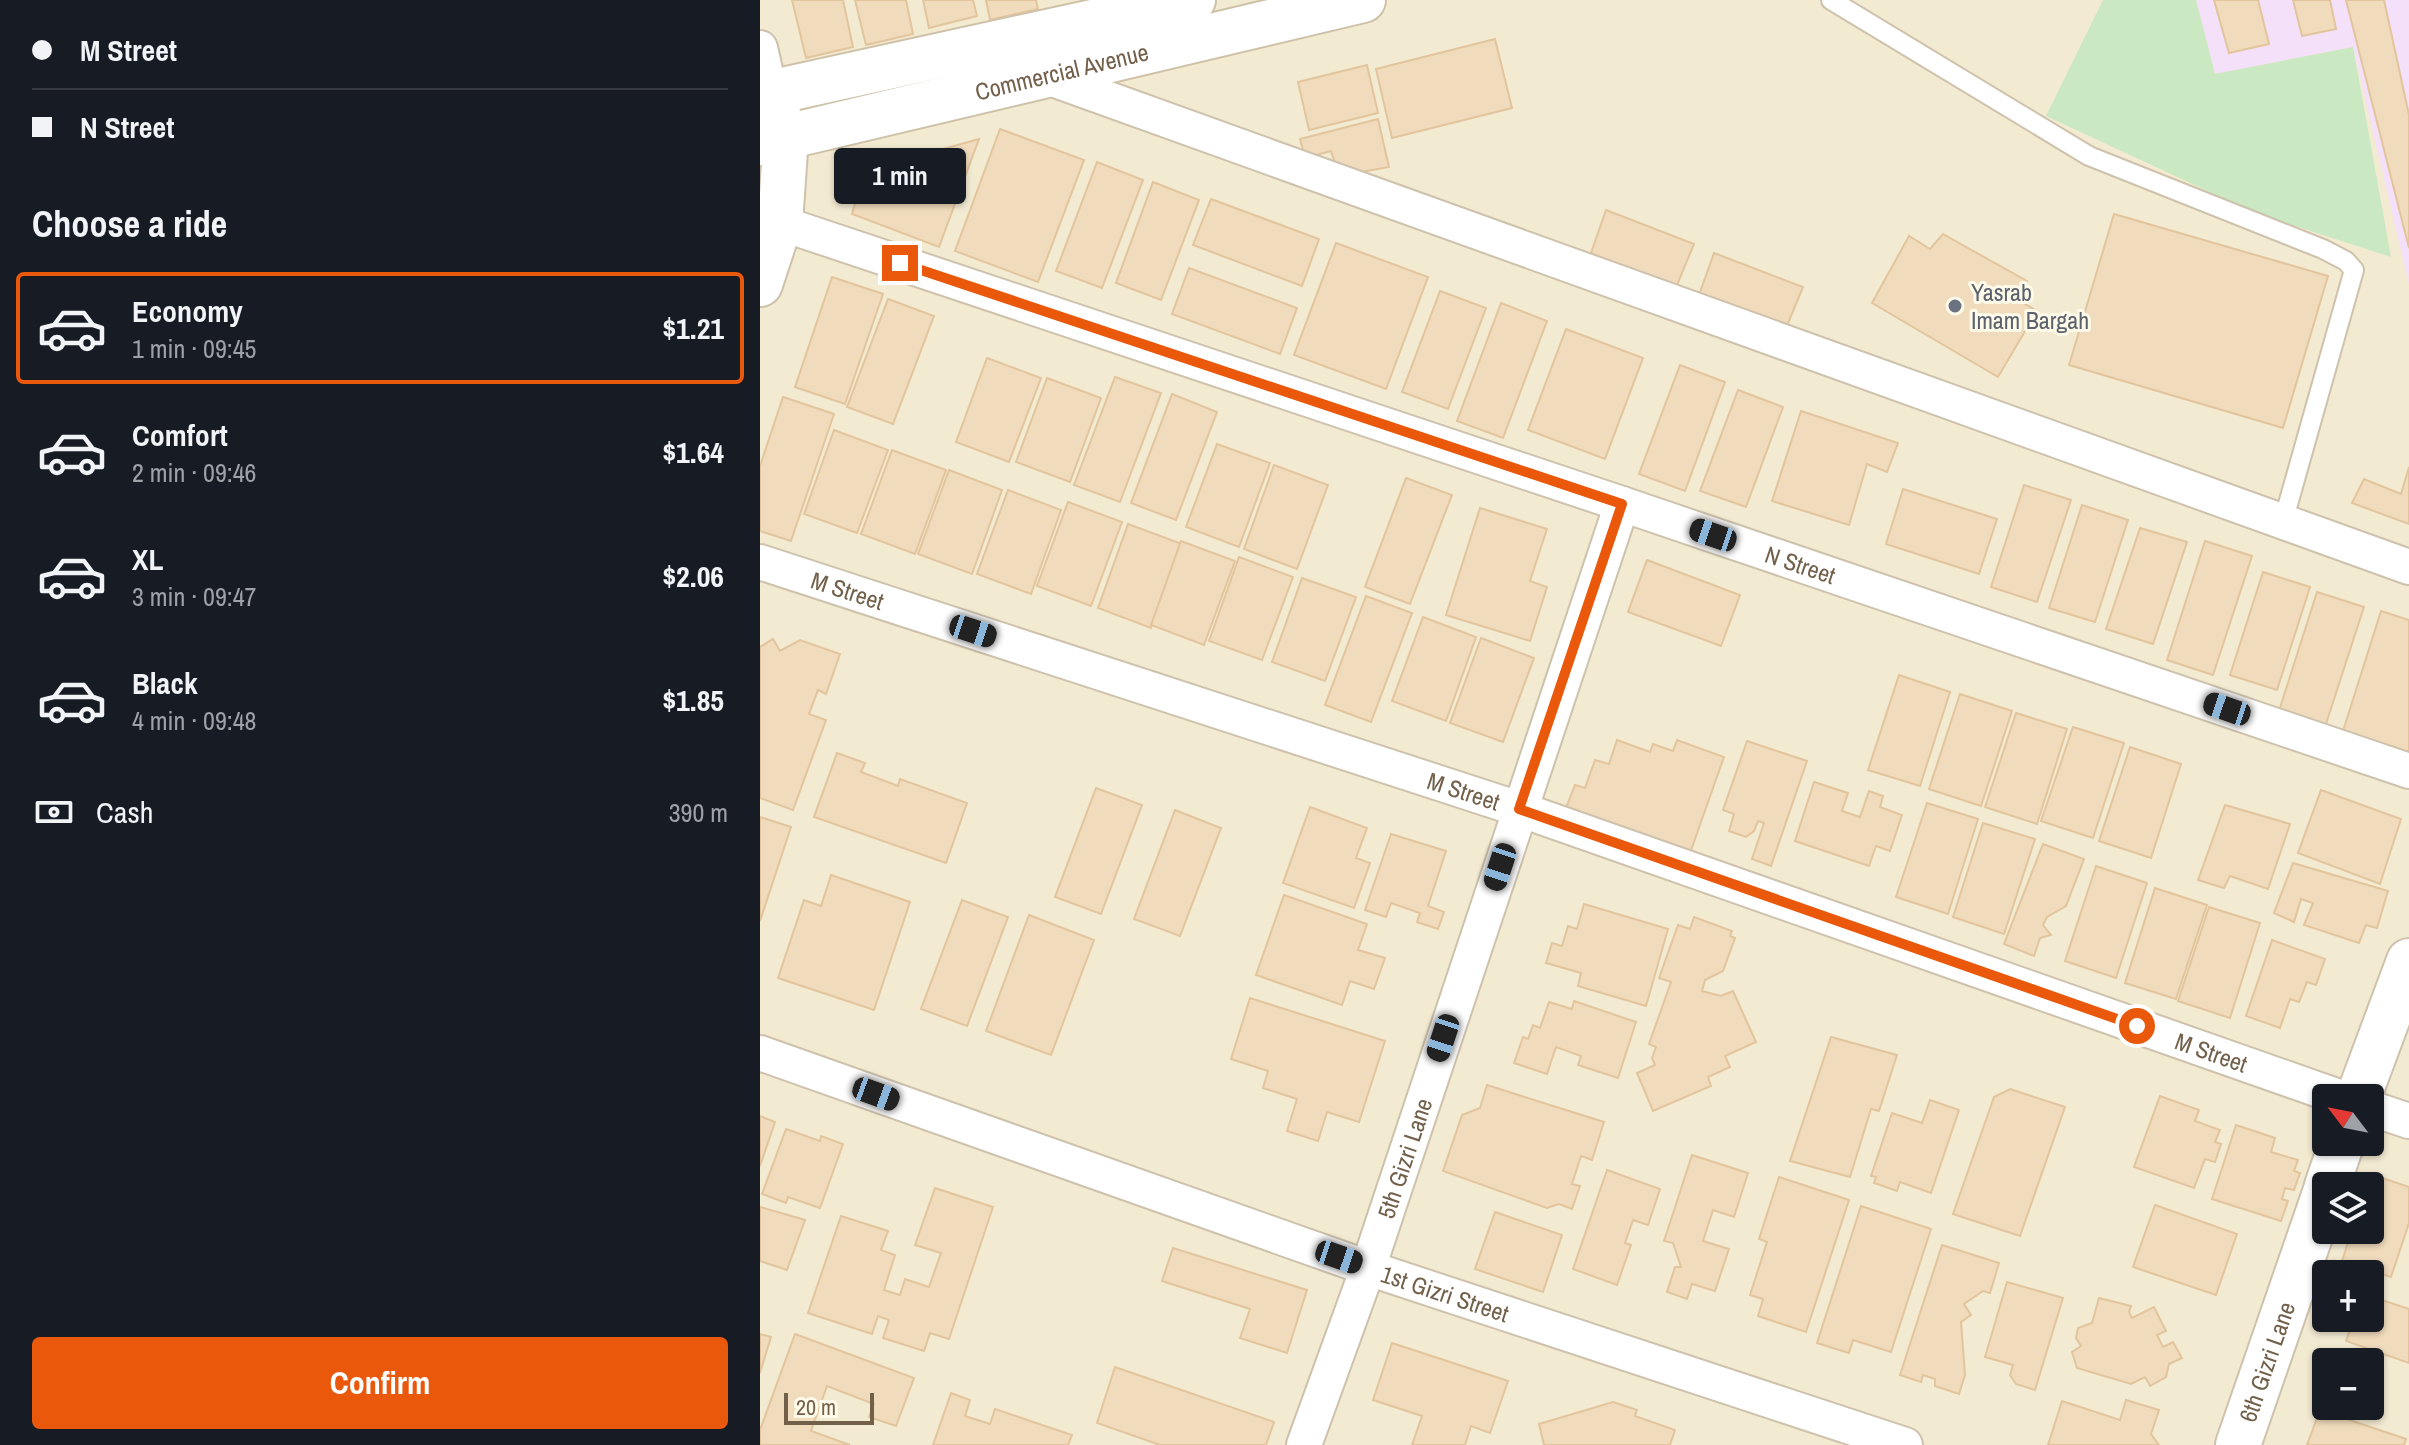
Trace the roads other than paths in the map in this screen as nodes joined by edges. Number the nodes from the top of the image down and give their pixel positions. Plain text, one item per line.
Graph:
1 (1193, 0) edge
2 (1363, 0) edge
3 (1831, 0) edge
4 (760, 48) edge
5 (983, 48) junction
6 (1040, 76) junction
7 (765, 93) edge
8 (773, 140) edge
9 (780, 223) junction
10 (760, 284) edge
11 (1622, 504) junction
12 (2283, 522) junction
13 (760, 562) edge
14 (2409, 567) edge
15 (2409, 771) edge
16 (1519, 809) junction
17 (2409, 961) edge
18 (760, 1053) edge
19 (2363, 1084) edge
20 (2312, 1087) edge
21 (2384, 1113) edge
22 (2409, 1121) edge
23 (2312, 1231) edge
24 (1368, 1268) junction
25 (1304, 1445) edge
26 (1905, 1445) edge
27 (2238, 1445) edge

1 - 5 main road, Commercial Avenue
2 - 6 main road, Commercial Avenue
3 - 12 lane
4 - 7 street
5 - 6 street
5 - 7 main road, Commercial Avenue
6 - 8 main road, Commercial Avenue
6 - 12 street
7 - 8 main road
8 - 9 main road
9 - 10 main road
9 - 11 street, N Street
11 - 15 street, N Street
11 - 16 street, 5th Gizri Lane
12 - 14 street
13 - 16 street, M Street
16 - 20 street, M Street
16 - 24 street, 5th Gizri Lane
17 - 19 main road
18 - 24 street, 1st Gizri Street
21 - 22 street
23 - 27 main road, 6th Gizri Lane
24 - 25 street, 5th Gizri Lane
24 - 26 street, 1st Gizri Street

